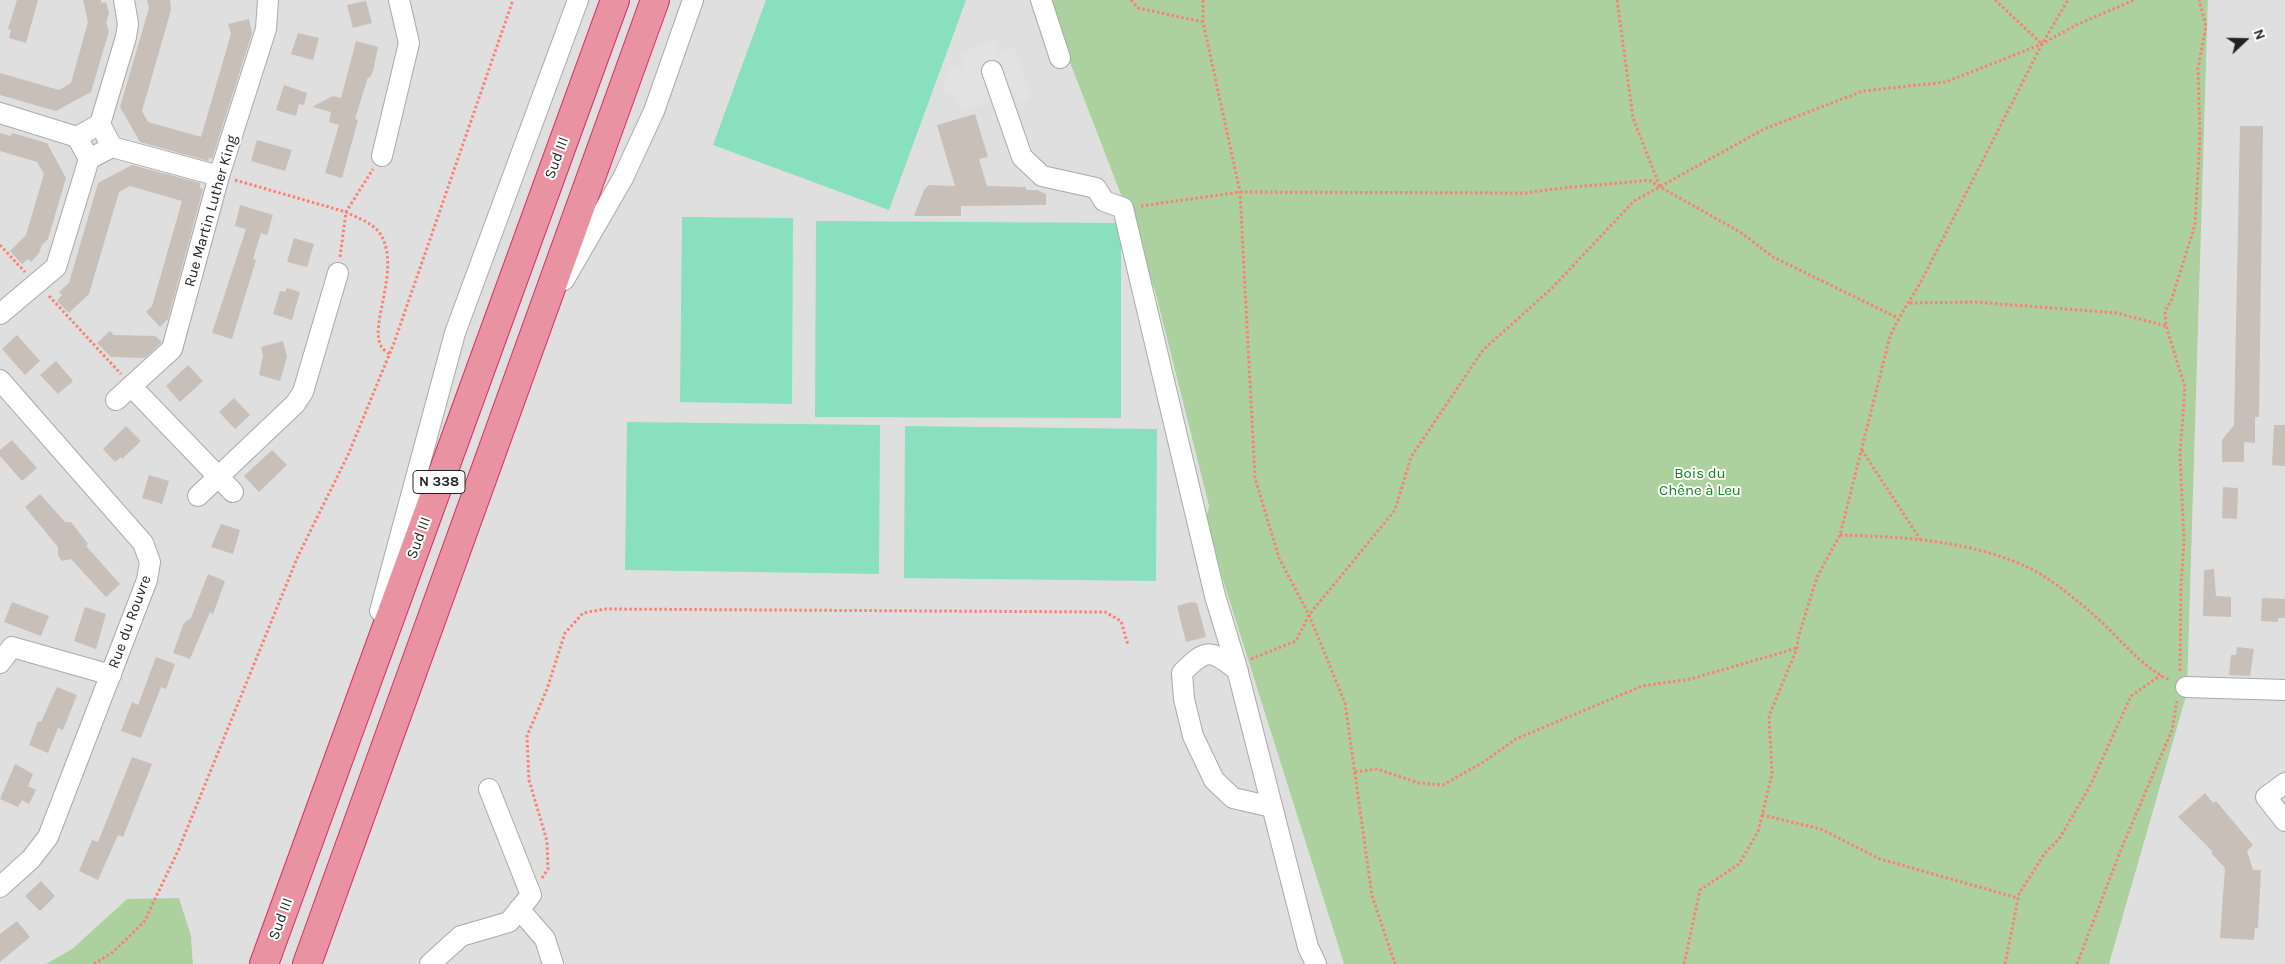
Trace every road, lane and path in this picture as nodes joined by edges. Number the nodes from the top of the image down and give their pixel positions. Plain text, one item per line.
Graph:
1 (124, 0) edge
2 (268, 0) edge
3 (399, 0) edge
4 (514, 0) edge
5 (578, 0) edge
6 (615, 0) edge
7 (655, 0) edge
8 (693, 0) edge
9 (1041, 0) edge
10 (1131, 0) edge
11 (1203, 0) edge
12 (1617, 0) edge
13 (1995, 0) edge
14 (2068, 0) edge
15 (2134, 0) edge
16 (2199, 0) edge
17 (1203, 22) junction
18 (2042, 44) junction
19 (1060, 58) dead end
20 (992, 71) dead end
21 (0, 113) edge
22 (100, 124) junction
23 (77, 137) junction
24 (112, 147) junction
25 (382, 156) joint
26 (89, 159) junction
27 (219, 176) junction
28 (1661, 187) junction
29 (1240, 192) junction
30 (1123, 208) junction
31 (346, 212) junction
32 (0, 245) edge
33 (338, 273) joint
34 (38, 284) junction
35 (1909, 303) junction
36 (0, 314) edge
37 (1898, 318) junction
38 (538, 322) junction
39 (2166, 326) junction
40 (389, 354) junction
41 (0, 380) edge
42 (132, 386) junction
43 (116, 400) dead end
44 (1862, 449) junction
45 (218, 477) junction
46 (233, 492) dead end
47 (198, 496) dead end
48 (1840, 534) junction
49 (1921, 539) junction
50 (1309, 615) junction
51 (1128, 645) dead end
52 (1797, 648) junction
53 (0, 663) edge
54 (1237, 668) junction
55 (111, 675) junction
56 (2161, 675) junction
57 (2182, 685) junction
58 (2285, 690) edge
59 (350, 727) junction
60 (1355, 772) junction
61 (2285, 782) edge
62 (488, 789) dead end
63 (1272, 807) junction
64 (1762, 815) junction
65 (2285, 821) edge
66 (0, 887) edge
67 (2018, 898) junction
68 (525, 902) junction
69 (94, 964) edge
70 (264, 964) edge
71 (307, 964) edge
72 (430, 964) edge
73 (553, 964) edge
74 (1316, 964) edge
75 (1395, 964) edge
76 (1684, 964) edge
77 (2005, 964) edge
78 (2077, 964) edge

1 - 22 street
2 - 27 street, Rue Martin Luther King
3 - 25 street
4 - 40 path
5 - 59 street
6 - 59 highway, Sud III / N 338
7 - 38 highway, N 338
8 - 38 street
9 - 19 street
10 - 17 path
11 - 17 path
12 - 28 path
13 - 18 path
14 - 18 path
15 - 18 path
16 - 39 path
17 - 29 path
18 - 28 path
18 - 35 path
20 - 30 street
21 - 23 street
22 - 23 street
22 - 24 street
23 - 26 street
24 - 26 street
24 - 27 street
25 - 31 path
26 - 34 street
27 - 31 path
27 - 42 street, Rue Martin Luther King
28 - 29 path
28 - 37 path
28 - 50 path
29 - 30 path
29 - 50 path
30 - 54 street
31 - 33 path
31 - 40 path
32 - 34 path
33 - 45 street
34 - 36 street
34 - 42 path
35 - 37 path
35 - 39 path
37 - 44 path
38 - 71 highway, N 338
39 - 57 path
40 - 69 path
41 - 55 street, Rue du Rouvre
42 - 43 street, Rue Martin Luther King
42 - 45 street
44 - 48 path
44 - 49 path
45 - 46 street
45 - 47 street
48 - 49 path
48 - 52 path
49 - 56 path
50 - 54 path
50 - 60 path
51 - 68 path
52 - 60 path
52 - 64 path
53 - 55 street
54 - 63 street
54 - 63 street
55 - 66 street, Rue du Rouvre
56 - 57 path
56 - 67 path
57 - 58 street
57 - 78 path
59 - 70 highway, Sud III / N 338
60 - 75 path
61 - 65 street
62 - 68 street
63 - 74 street
64 - 67 path
64 - 76 path
67 - 77 path
68 - 72 street
68 - 73 street

